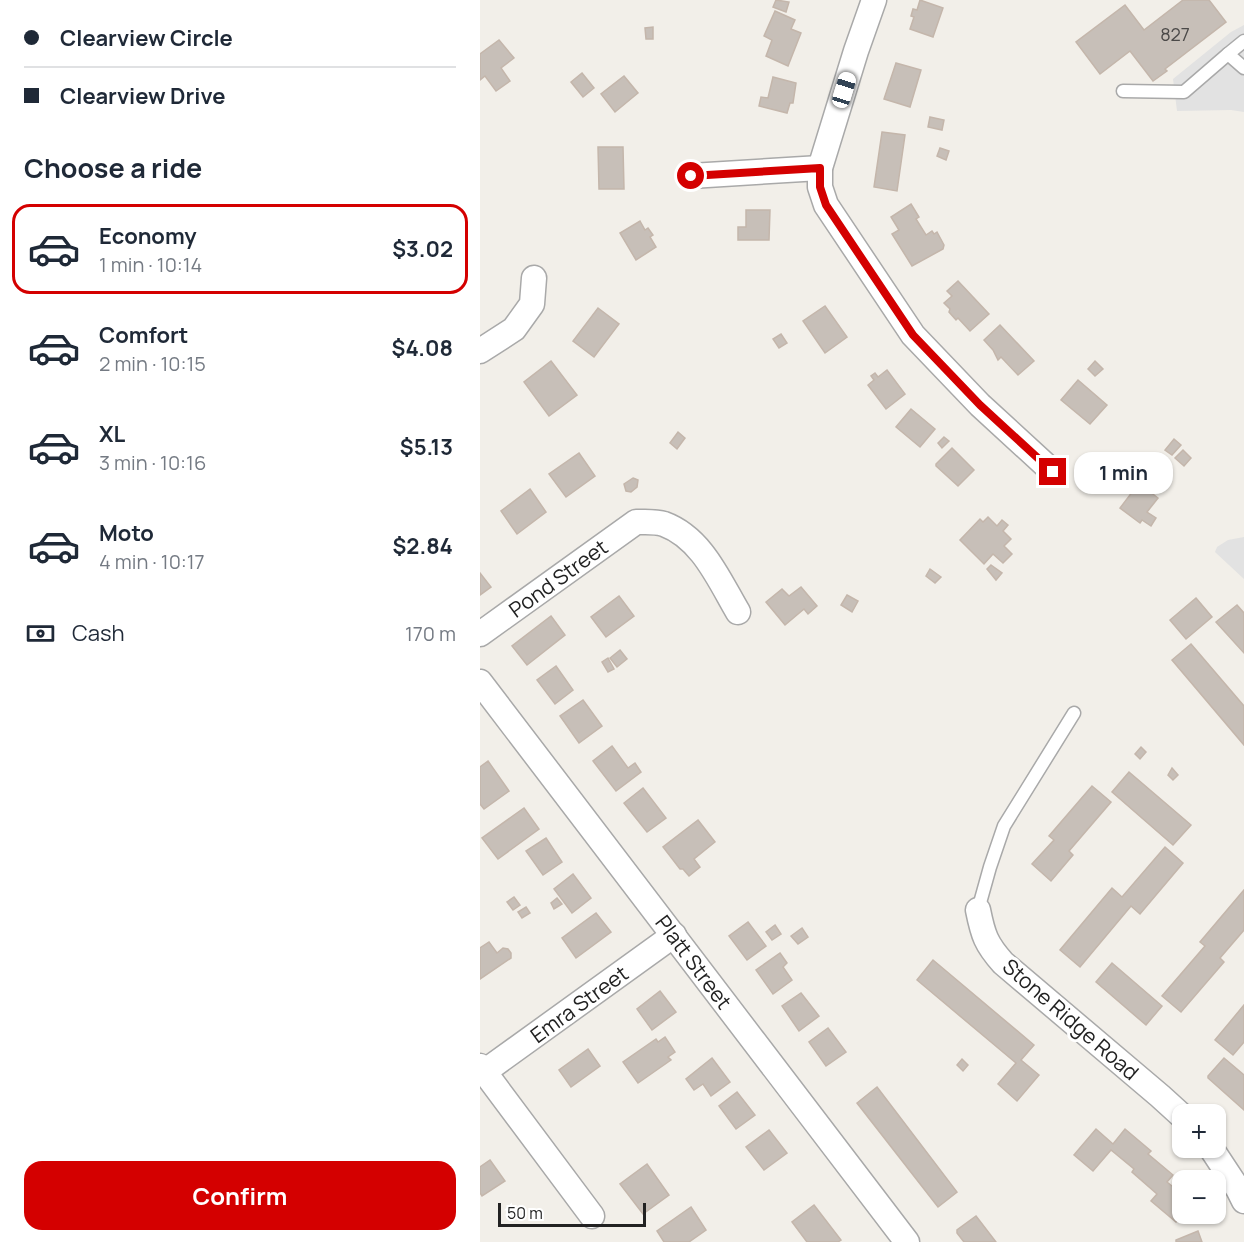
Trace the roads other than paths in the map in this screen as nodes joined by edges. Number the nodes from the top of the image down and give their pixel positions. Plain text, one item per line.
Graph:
1 (874, 0) edge
2 (1244, 41) edge
3 (1228, 54) junction
4 (1244, 68) edge
5 (1123, 91) dead end
6 (820, 168) junction
7 (691, 176) dead end
8 (534, 278) dead end
9 (480, 351) edge
10 (1053, 472) dead end
11 (738, 612) dead end
12 (480, 634) edge
13 (480, 682) edge
14 (1074, 713) dead end
15 (978, 910) joint
16 (674, 935) junction
17 (482, 1069) edge
18 (1172, 1106) edge
19 (1218, 1158) edge
20 (1244, 1201) edge
21 (592, 1216) dead end
22 (907, 1242) edge

1 - 6 street
2 - 3 lane
3 - 4 lane
3 - 5 lane
6 - 7 street
6 - 10 street
8 - 9 street
11 - 12 street, Pond Street
13 - 16 street, Platt Street
14 - 15 lane
15 - 18 street, Stone Ridge Road
16 - 17 street, Emra Street
16 - 22 street, Platt Street
17 - 21 street
19 - 20 street

